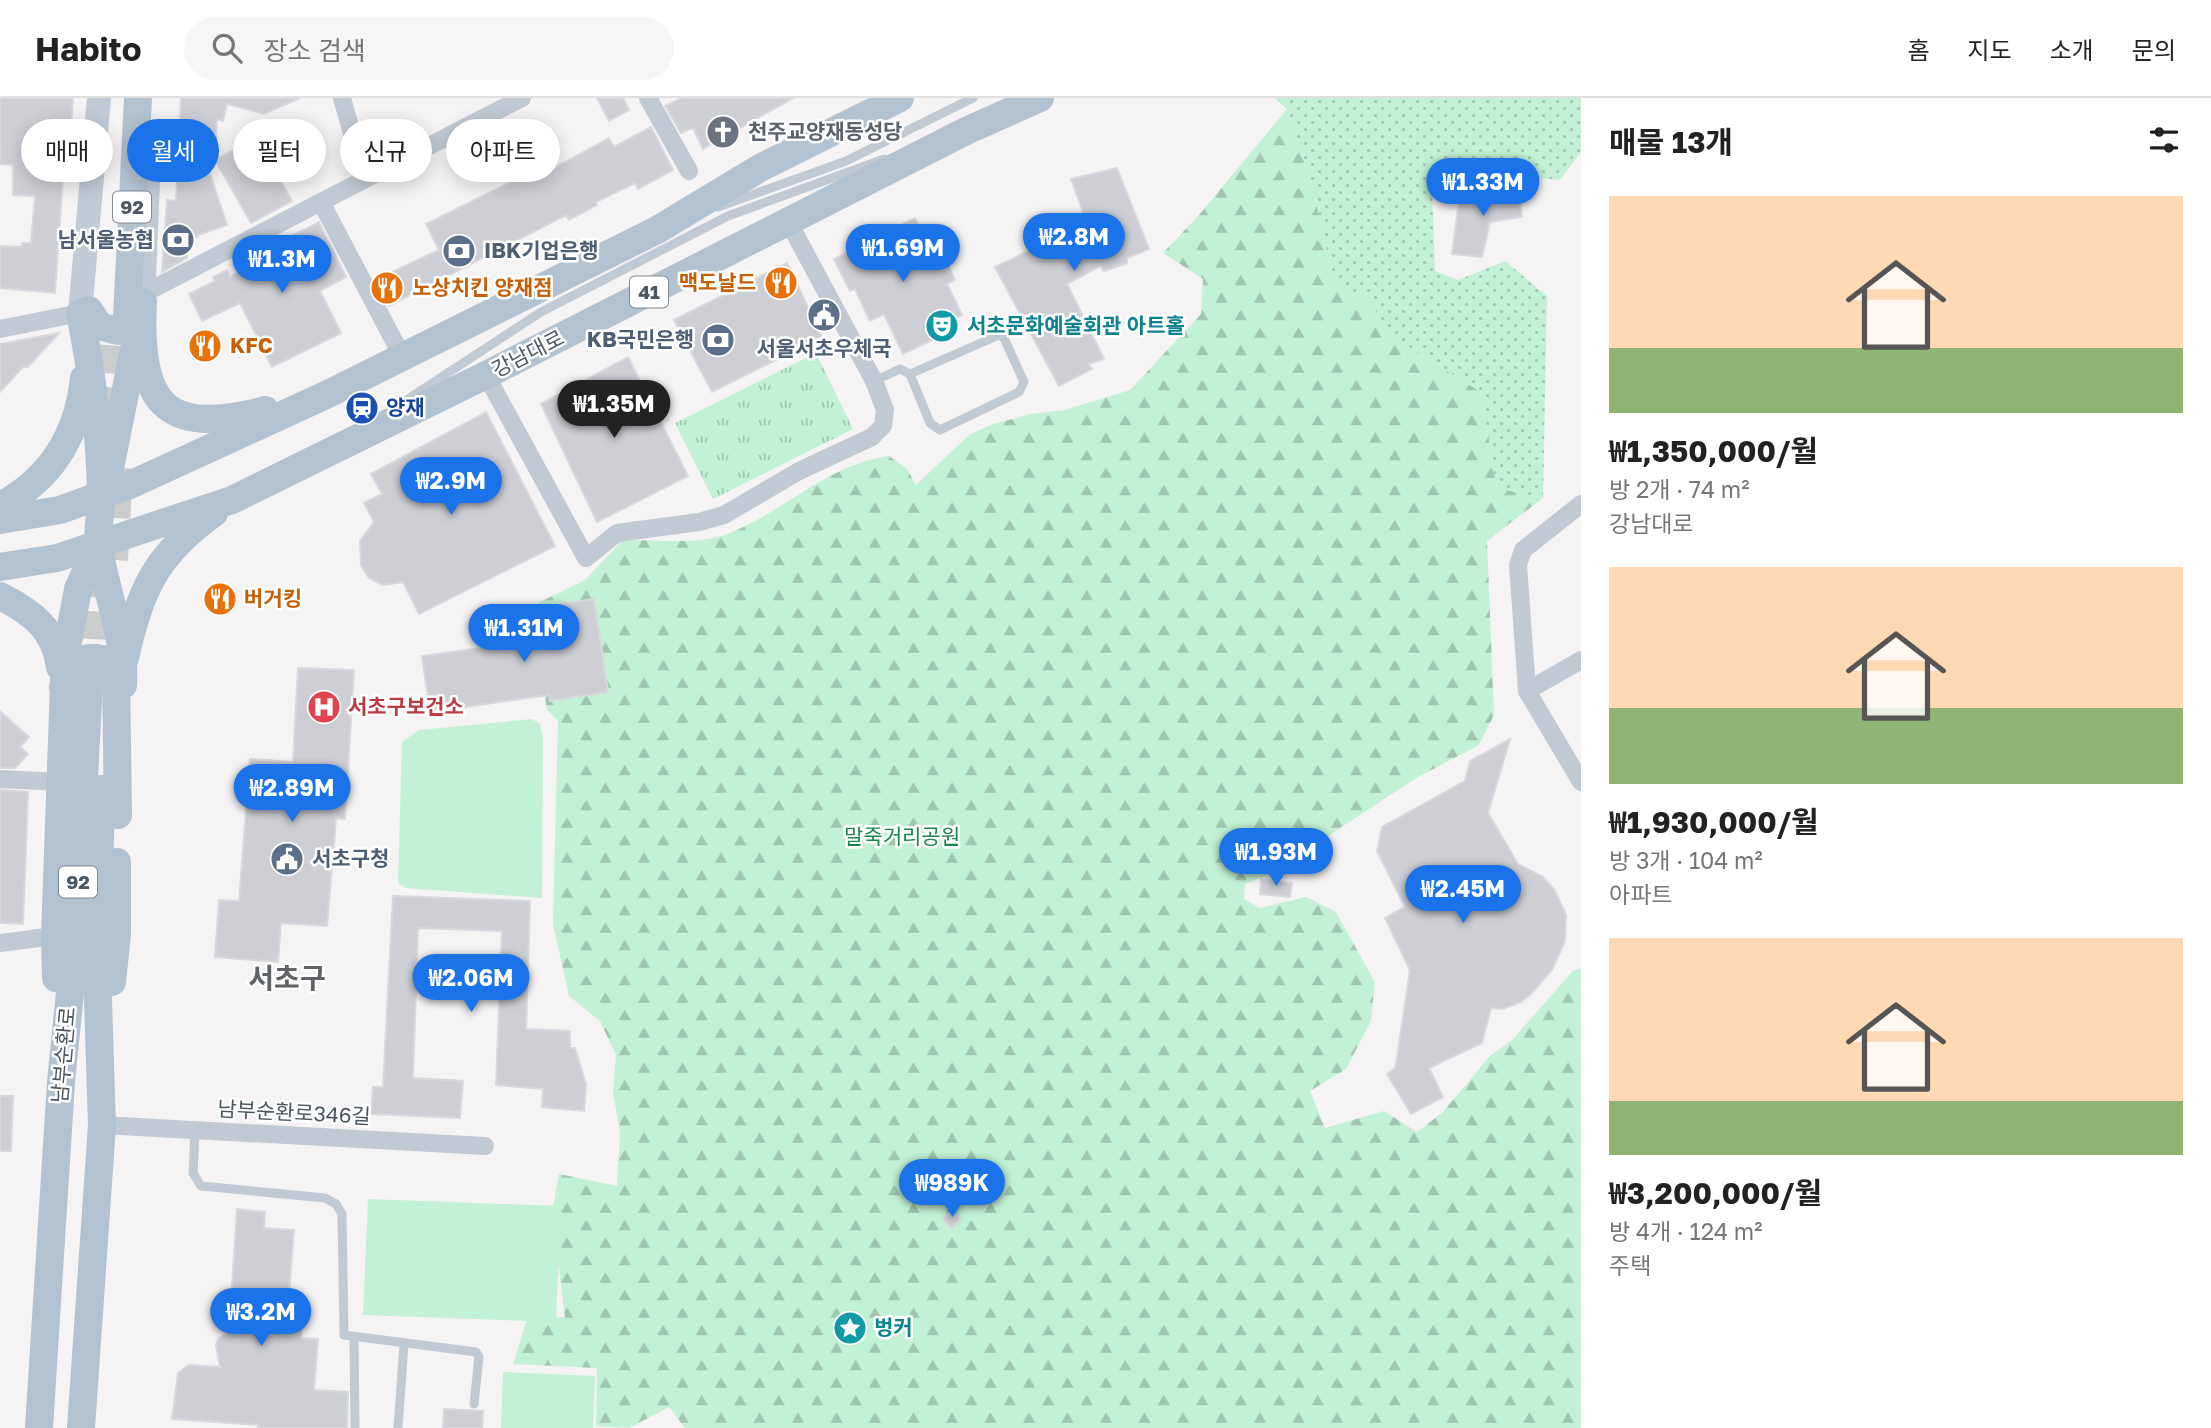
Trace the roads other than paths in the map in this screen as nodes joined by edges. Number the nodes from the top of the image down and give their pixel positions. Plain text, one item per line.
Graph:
1 (99, 98) edge
2 (119, 98) edge
3 (138, 98) edge
4 (151, 98) edge
5 (342, 98) edge
6 (480, 98) edge
7 (522, 98) edge
8 (649, 98) edge
9 (900, 98) edge
10 (973, 98) edge
11 (1040, 98) edge
12 (485, 116) junction
13 (348, 119) edge
14 (966, 131) junction
15 (432, 144) edge
16 (689, 171) dead end
17 (359, 182) edge
18 (321, 202) junction
19 (788, 220) junction
20 (657, 230) junction
21 (130, 307) junction
22 (80, 313) junction
23 (0, 329) edge
24 (403, 358) junction
25 (910, 374) junction
26 (486, 375) junction
27 (874, 381) junction
28 (328, 394) junction
29 (331, 452) junction
30 (102, 496) junction
31 (232, 500) junction
32 (1581, 504) edge
33 (0, 506) edge
34 (0, 520) edge
35 (98, 546) junction
36 (0, 567) edge
37 (0, 596) edge
38 (1581, 660) edge
39 (96, 679) junction
40 (1527, 691) junction
41 (118, 758) junction
42 (0, 779) edge
43 (1581, 781) edge
44 (60, 782) junction
45 (55, 936) junction
46 (0, 943) edge
47 (61, 1083) junction
48 (101, 1083) junction
49 (102, 1125) junction
50 (195, 1131) junction
51 (485, 1146) dead end
52 (354, 1339) junction
53 (404, 1344) junction
54 (474, 1404) dead end
55 (39, 1428) edge
56 (81, 1428) edge
57 (355, 1428) edge
58 (398, 1428) edge

1 - 22 main road
2 - 21 main road, 92
3 - 21 main road, 92
4 - 21 main road
5 - 13 street
6 - 12 street
7 - 12 street
8 - 16 street
9 - 20 main road, 41
10 - 20 lane
11 - 14 main road, 강남대로 / 41
12 - 15 street
14 - 19 main road, 강남대로 / 41
14 - 29 lane
17 - 18 street
18 - 21 street
18 - 24 street
19 - 26 main road, 강남대로 / 41
19 - 27 street
20 - 24 main road, 41
21 - 22 main road
21 - 28 main road
21 - 30 main road
22 - 23 street
22 - 30 main road
22 - 33 main road
24 - 28 main road, 41
25 - 25 lane
25 - 27 lane
26 - 27 street
26 - 29 main road, 강남대로 / 41
28 - 30 main road, 41
29 - 31 main road, 강남대로 / 41
30 - 34 main road, 41
30 - 35 main road
31 - 35 main road, 강남대로 / 41
31 - 39 main road
32 - 40 street
35 - 36 main road, 강남대로 / 41
35 - 39 main road
35 - 39 main road
37 - 39 main road
38 - 40 street
39 - 41 main road
39 - 41 main road
39 - 44 main road
39 - 47 main road, 남부순환로 / 92
39 - 48 main road, 남부순환로 / 92
40 - 43 street
41 - 48 main road
42 - 44 street
44 - 45 main road
45 - 46 street
45 - 47 main road
47 - 55 main road, 남부순환로 / 92
48 - 49 main road, 남부순환로 / 92
49 - 50 street, 남부순환로346길
49 - 56 main road, 남부순환로 / 92
50 - 51 street, 남부순환로346길
50 - 52 lane
52 - 53 lane
52 - 57 lane
53 - 54 lane
53 - 58 lane

